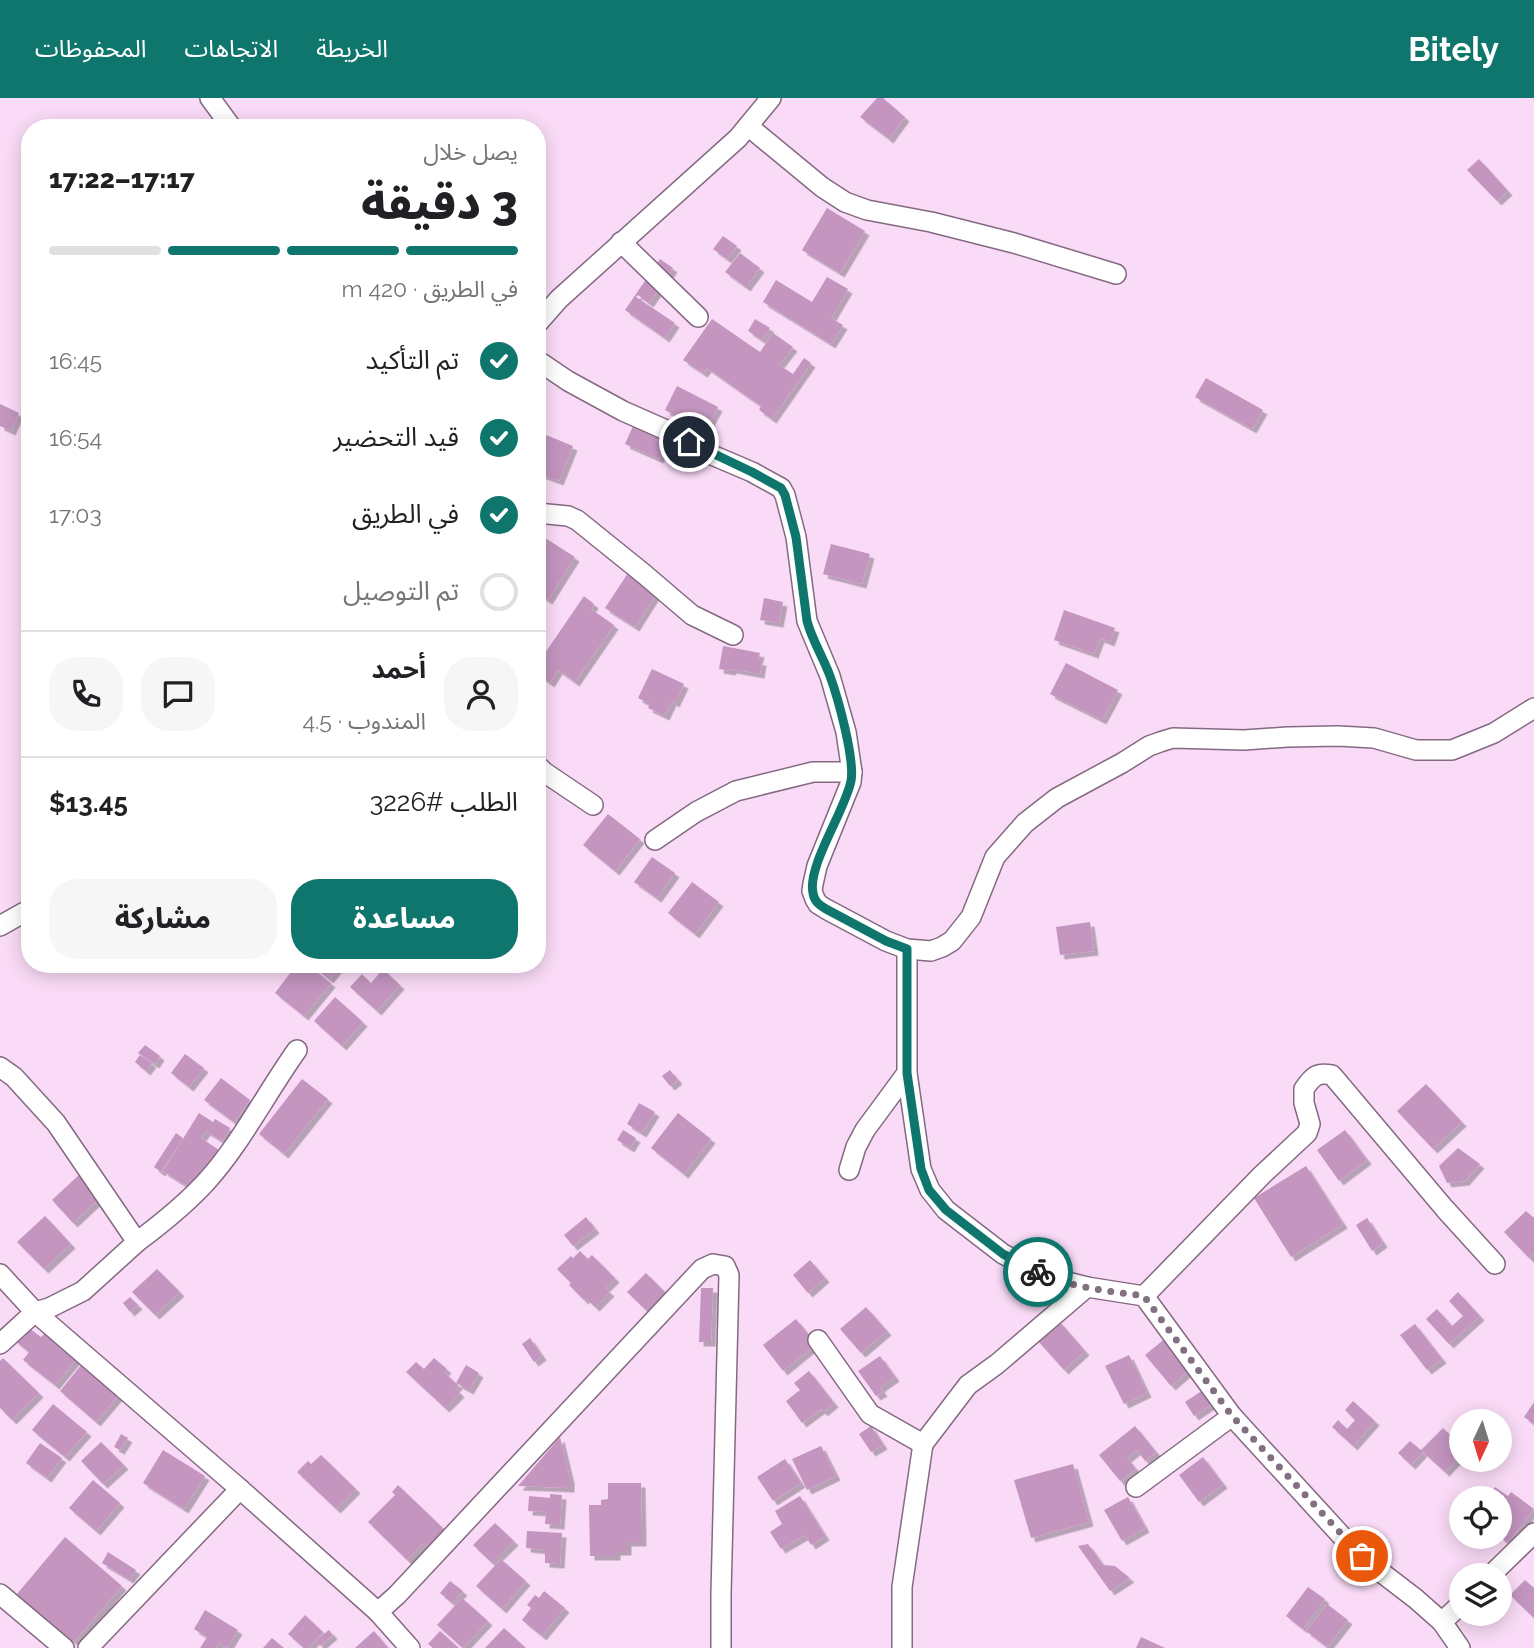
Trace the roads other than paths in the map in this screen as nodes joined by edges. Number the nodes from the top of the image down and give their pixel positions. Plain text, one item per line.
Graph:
1 (210, 98) edge
2 (771, 98) edge
3 (225, 119) edge
4 (748, 126) junction
5 (621, 243) junction
6 (1116, 274) dead end
7 (546, 314) edge
8 (698, 317) dead end
9 (546, 366) edge
10 (546, 514) edge
11 (733, 635) dead end
12 (1534, 708) edge
13 (852, 772) junction
14 (546, 773) edge
15 (593, 805) dead end
16 (656, 840) dead end
17 (21, 914) edge
18 (0, 926) edge
19 (907, 949) junction
20 (297, 1050) dead end
21 (0, 1067) edge
22 (907, 1073) junction
23 (849, 1170) dead end
24 (137, 1242) junction
25 (1495, 1264) dead end
26 (0, 1274) edge
27 (1087, 1287) junction
28 (1144, 1296) junction
29 (35, 1312) junction
30 (818, 1340) dead end
31 (0, 1344) edge
32 (1232, 1416) junction
33 (923, 1444) junction
34 (1136, 1487) dead end
35 (240, 1489) junction
36 (1534, 1533) edge
37 (1503, 1563) edge
38 (0, 1594) edge
39 (378, 1612) junction
40 (1449, 1615) edge
41 (1442, 1622) junction
42 (64, 1648) edge
43 (88, 1648) edge
44 (410, 1648) edge
45 (721, 1648) edge
46 (902, 1648) edge
47 (1460, 1648) edge

1 - 3 street
2 - 4 street
4 - 5 street
4 - 6 street
5 - 7 street
5 - 8 street
9 - 13 street
10 - 11 street
12 - 19 street
13 - 16 street
13 - 19 street
14 - 15 street
17 - 18 street
19 - 22 street
20 - 24 street
21 - 24 street
22 - 23 street
22 - 27 street
24 - 29 street
25 - 28 street
26 - 29 street
27 - 28 street
27 - 33 street
28 - 32 street
29 - 31 street
29 - 35 street
30 - 33 street
32 - 34 street
32 - 41 street
33 - 46 street
35 - 39 street
35 - 43 street
36 - 37 street
38 - 42 street
39 - 44 street
39 - 45 street
40 - 41 street
41 - 47 street

